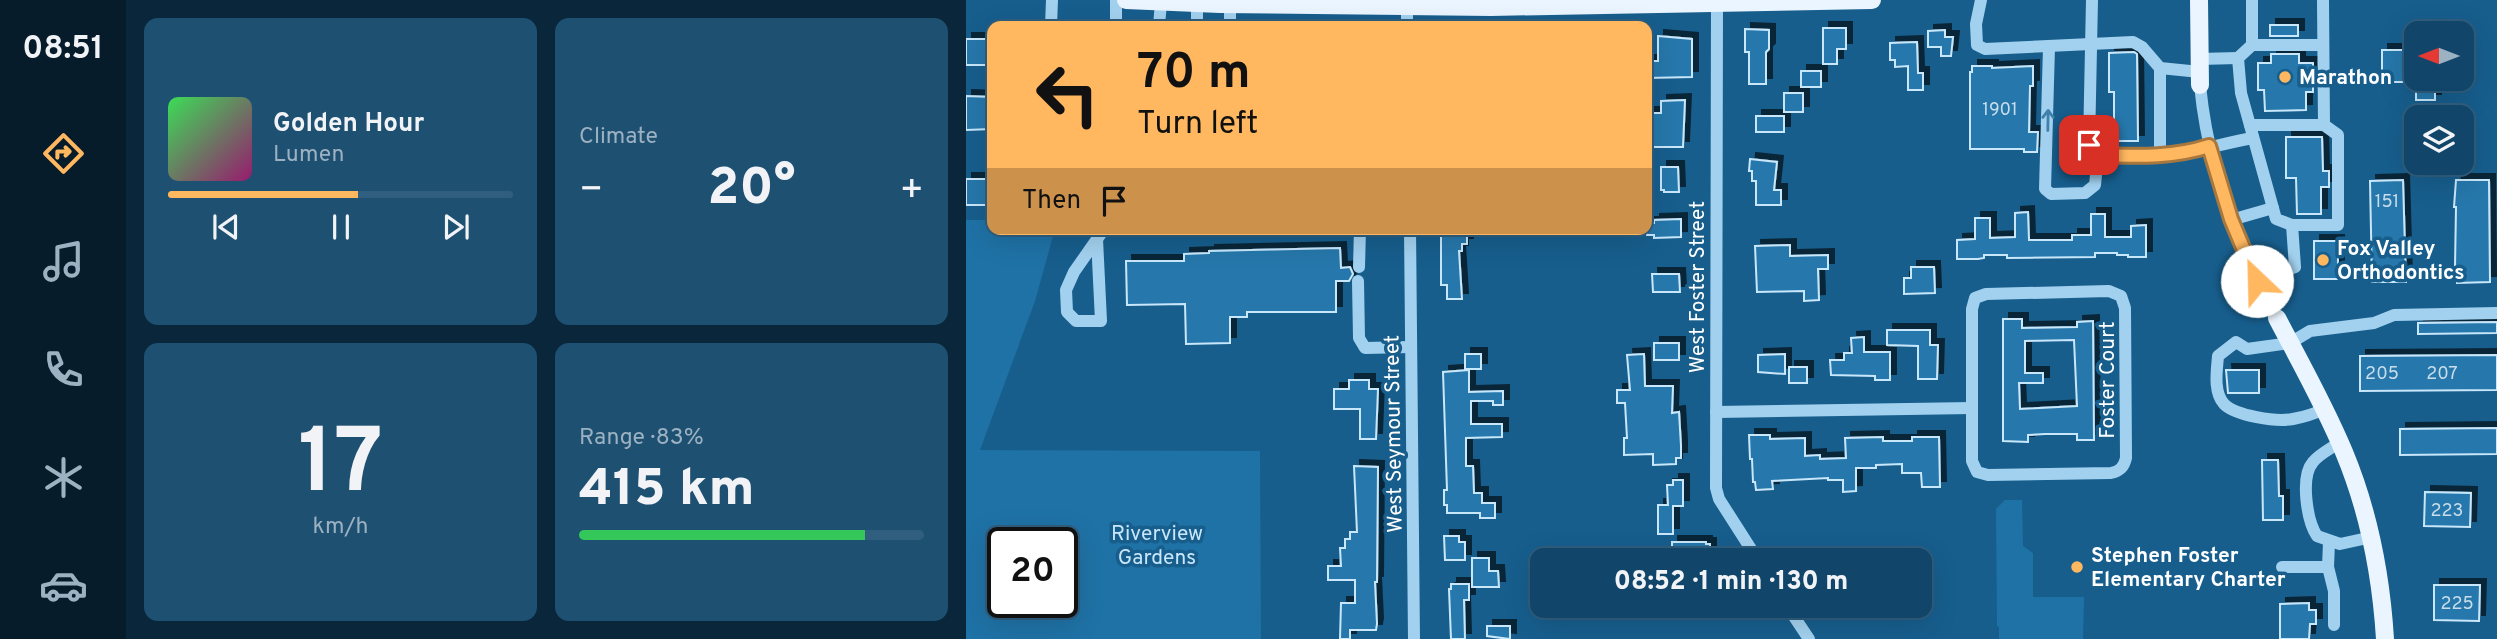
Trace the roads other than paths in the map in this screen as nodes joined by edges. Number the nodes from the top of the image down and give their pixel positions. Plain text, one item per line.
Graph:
1 (1052, 0) edge
2 (1116, 0) edge
3 (1126, 0) edge
4 (1872, 0) edge
5 (1981, 0) edge
6 (2092, 0) edge
7 (2199, 0) edge
8 (2252, 0) edge
9 (2323, 0) edge
10 (1161, 2) junction
11 (1717, 2) edge
12 (1223, 3) edge
13 (1407, 3) edge
14 (1197, 4) junction
15 (1051, 21) edge
16 (1116, 21) edge
17 (1159, 21) edge
18 (1197, 21) edge
19 (1228, 21) edge
20 (1407, 21) edge
21 (2252, 45) junction
22 (2323, 45) junction
23 (2090, 46) junction
24 (2049, 47) junction
25 (2238, 58) junction
26 (2160, 68) junction
27 (2200, 72) junction
28 (2323, 125) junction
29 (2251, 132) junction
30 (2209, 146) junction
31 (2098, 155) junction
32 (2160, 156) junction
33 (2273, 208) junction
34 (2231, 219) junction
35 (2292, 225) junction
36 (1101, 235) edge
37 (1102, 235) edge
38 (1360, 235) edge
39 (1410, 235) edge
40 (2257, 281) junction
41 (2497, 313) edge
42 (2277, 318) joint
43 (2290, 343) junction
44 (1411, 347) junction
45 (1972, 408) junction
46 (2324, 409) junction
47 (1716, 412) junction
48 (2340, 442) junction
49 (2372, 537) junction
50 (2329, 542) junction
51 (1750, 548) edge
52 (2282, 567) dead end
53 (2328, 567) junction
54 (1795, 618) edge
55 (2334, 625) dead end
56 (1414, 639) edge
57 (1809, 639) edge
58 (2385, 639) edge

1 - 15 street
2 - 16 street
3 - 10 main road
4 - 11 main road
5 - 24 street
6 - 23 street
7 - 27 main road
8 - 21 street
9 - 22 street
10 - 14 main road
10 - 17 street
11 - 13 main road
11 - 47 street, West Foster Street
12 - 13 main road
12 - 14 main road
12 - 19 street
13 - 20 street
14 - 18 street
21 - 22 street
21 - 25 street
22 - 28 street
23 - 24 street
23 - 26 street
23 - 31 street
31 -> 24 street
25 - 27 street
25 - 29 street
26 - 27 street
26 - 32 street
27 - 30 street
28 - 29 street
28 - 35 street
29 - 30 street
29 - 33 street
30 - 32 street
30 - 34 street
31 - 32 street
33 - 34 street
33 - 35 street
34 - 40 street
35 - 40 street
36 - 37 street
38 - 44 street
39 - 44 street, West Seymour Street
40 - 42 street
41 - 43 street
42 - 43 main road
43 - 46 main road
43 - 46 street
44 - 56 street, West Seymour Street
45 - 45 street, Foster Court
45 - 47 street
46 - 48 main road
47 - 51 street, West Foster Street
48 - 49 main road
48 - 50 street
49 - 50 street
49 - 58 main road
50 - 53 street
52 - 53 street
53 - 55 street
54 - 57 street

